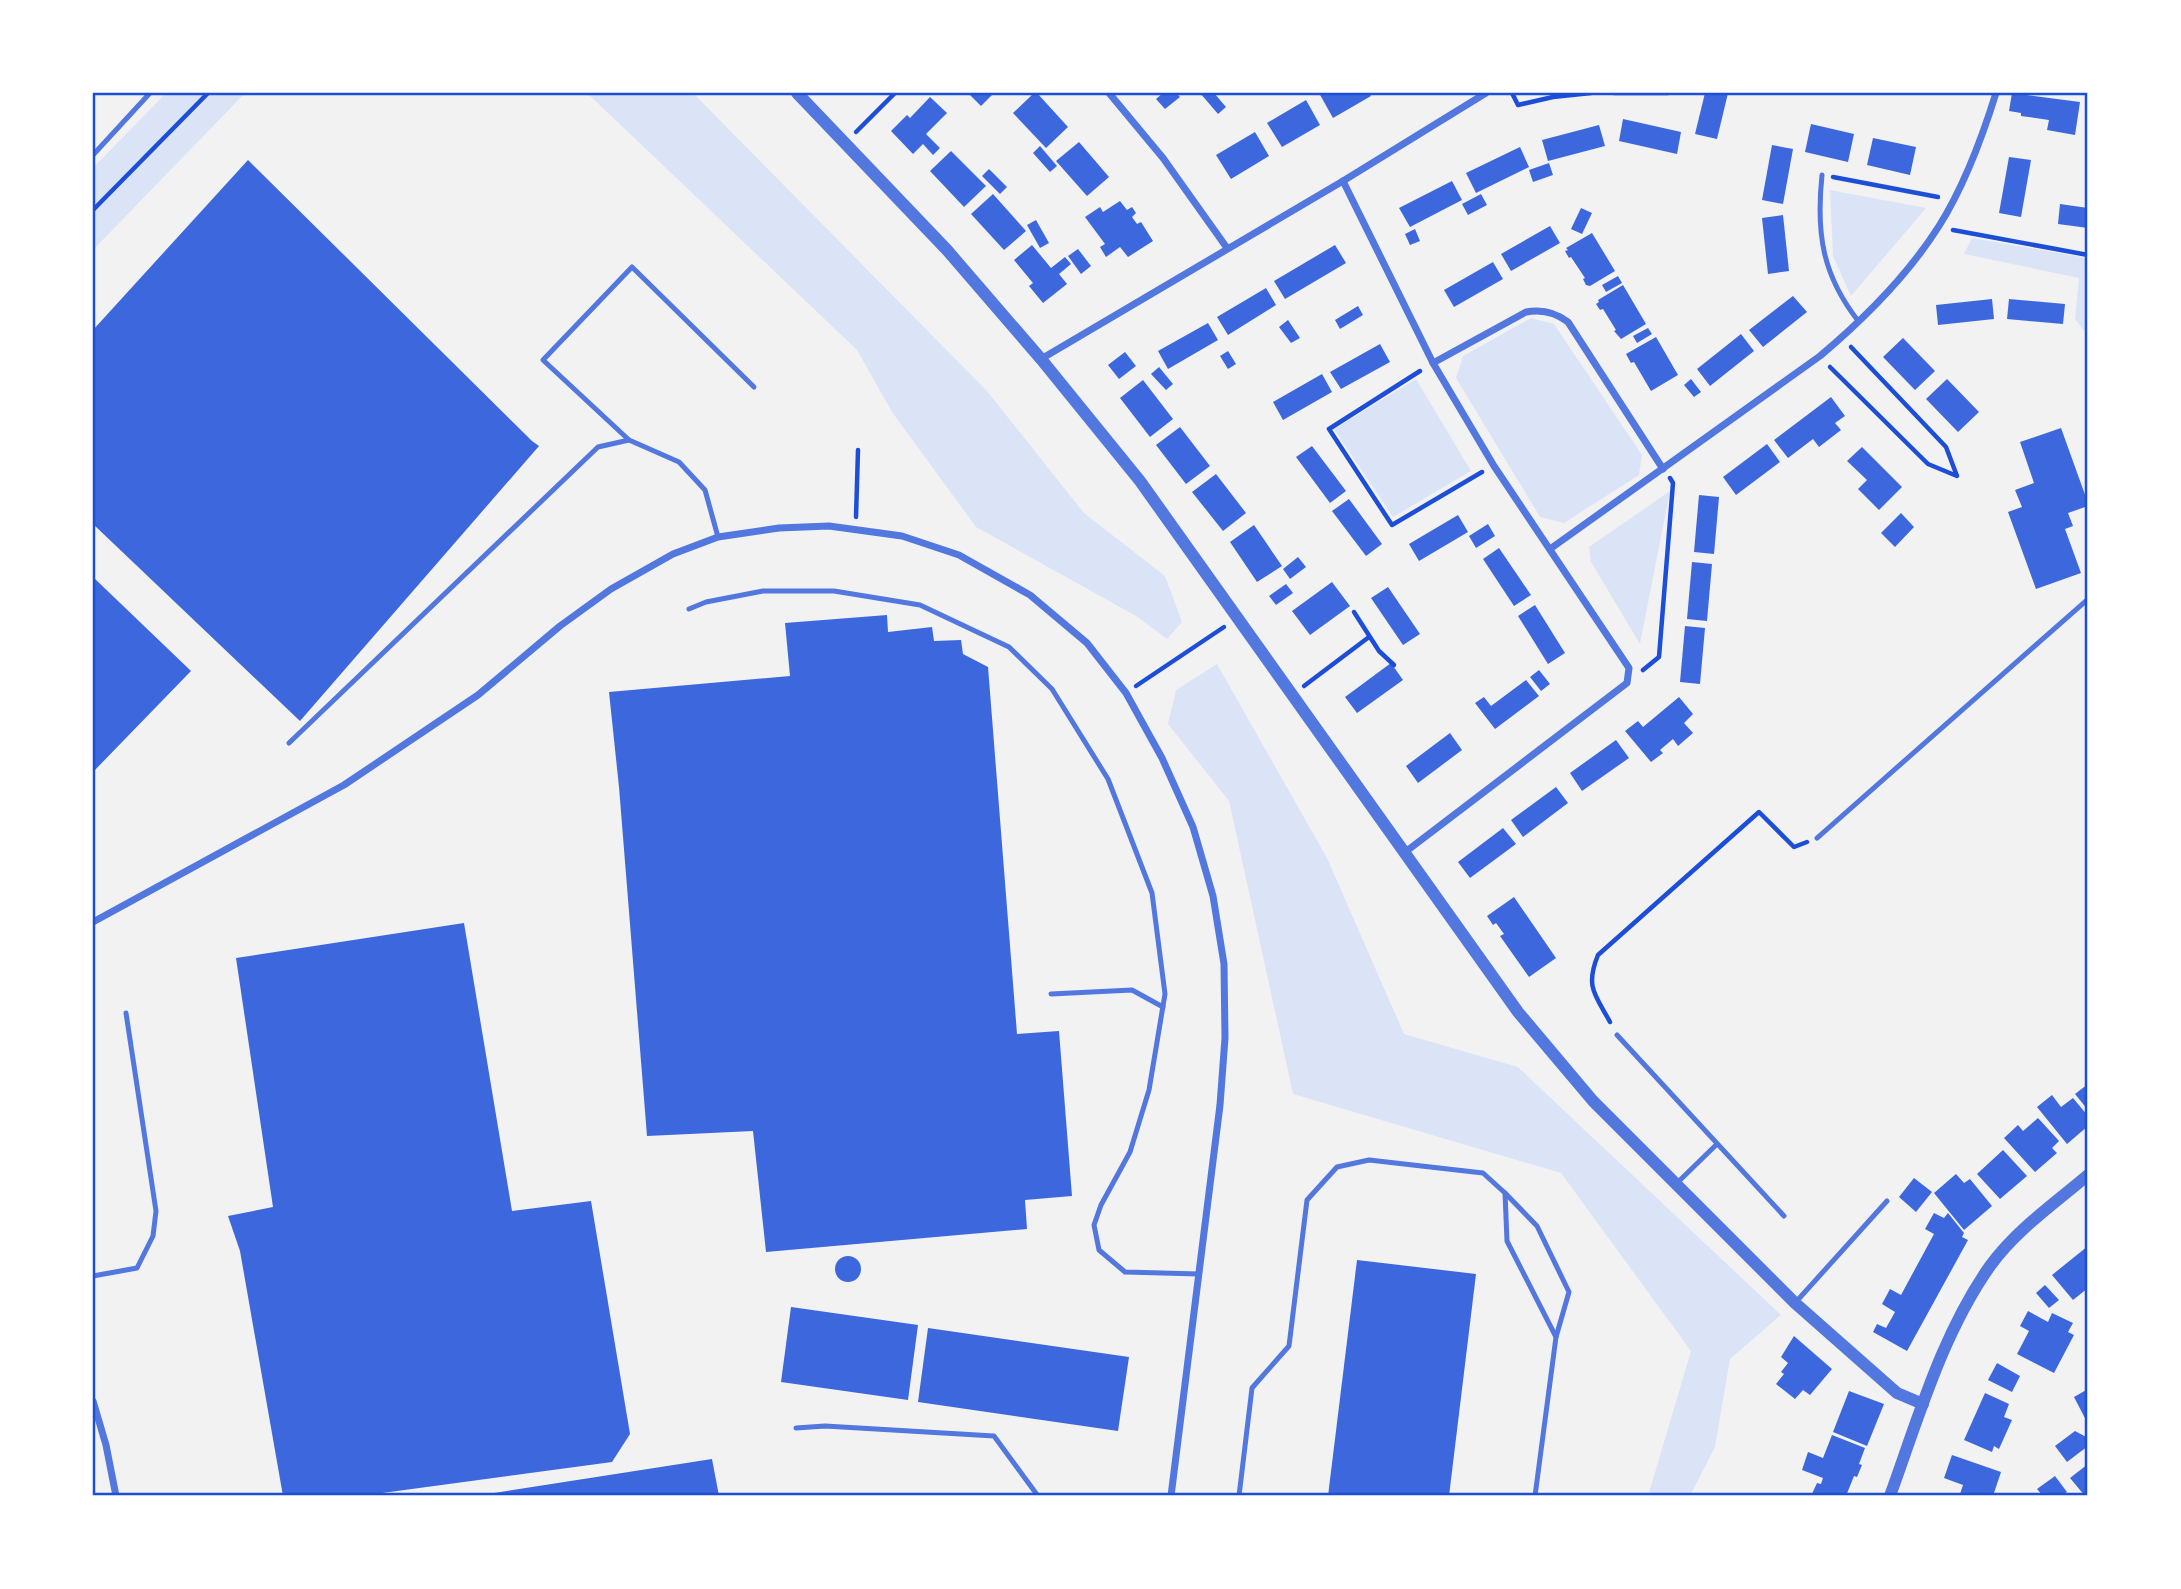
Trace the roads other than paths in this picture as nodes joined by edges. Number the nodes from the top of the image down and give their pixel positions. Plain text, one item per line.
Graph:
1 (150, 93) edge
2 (797, 93) edge
3 (1109, 93) edge
4 (1486, 93) edge
5 (1996, 93) edge
6 (93, 155) edge
7 (1822, 175) road end
8 (1343, 181) junction
9 (1227, 248) junction
10 (1859, 322) junction
11 (1041, 359) junction
12 (1433, 363) junction
13 (754, 387) dead end
14 (629, 440) junction
15 (1663, 469) junction
16 (718, 537) junction
17 (1550, 549) junction
18 (2088, 598) edge
19 (689, 608) dead end
20 (289, 743) dead end
21 (1818, 838) road end
22 (1404, 853) junction
23 (93, 922) edge
24 (1051, 994) dead end
25 (1163, 1007) junction
26 (126, 1013) dead end
27 (1617, 1035) road end
28 (1716, 1145) junction
29 (2088, 1175) edge
30 (1676, 1184) junction
31 (1506, 1193) junction
32 (1887, 1201) dead end
33 (1784, 1216) dead end
34 (1199, 1274) junction
35 (93, 1276) edge
36 (1795, 1303) junction
37 (1556, 1337) junction
38 (93, 1401) edge
39 (1923, 1404) junction
40 (796, 1428) dead end
41 (116, 1496) edge
42 (1038, 1496) edge
43 (1171, 1496) edge
44 (1238, 1496) edge
45 (1535, 1496) edge
46 (1890, 1496) edge

1 - 6 lane
2 - 11 street
3 - 9 street
4 - 8 street
5 - 10 street
7 - 10 lane
8 - 9 street
8 - 12 street
9 - 11 street
10 - 15 street
11 - 22 street
12 - 15 street
12 - 17 street
13 - 14 lane
14 - 16 lane
14 - 20 lane
15 - 17 street
16 - 23 street
16 - 34 street
17 - 22 street
18 - 21 lane
19 - 25 lane
22 - 30 street
24 - 25 lane
25 - 34 lane
26 - 35 lane
27 - 28 lane
28 - 30 lane
28 - 33 lane
29 - 39 street
30 - 36 street
31 - 37 lane
31 - 37 lane
31 - 44 lane
32 - 36 lane
34 - 43 street
36 - 39 street
37 - 45 lane
38 - 41 street
39 - 46 street
40 - 42 lane

